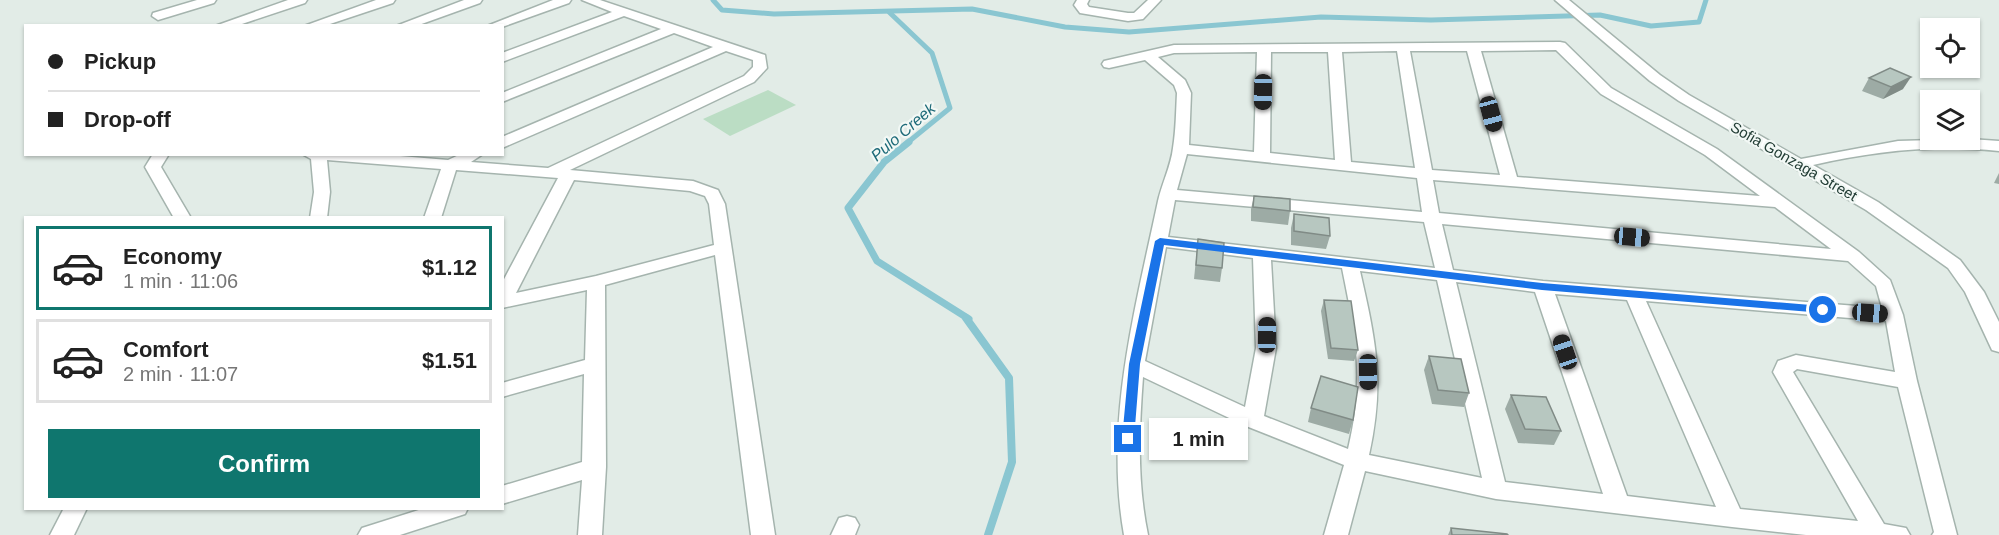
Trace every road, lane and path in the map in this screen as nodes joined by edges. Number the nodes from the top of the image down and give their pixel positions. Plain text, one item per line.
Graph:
1 (158, 0) edge
2 (210, 0) edge
3 (302, 0) edge
4 (389, 0) edge
5 (476, 0) edge
6 (565, 0) edge
7 (588, 0) edge
8 (1083, 0) edge
9 (1155, 0) edge
10 (1561, 0) edge
11 (624, 12) junction
12 (157, 21) edge
13 (227, 24) edge
14 (316, 24) edge
15 (408, 24) edge
16 (499, 24) edge
17 (675, 28) junction
18 (726, 46) junction
19 (1473, 47) junction
20 (1403, 48) junction
21 (1264, 49) junction
22 (1335, 49) junction
23 (1147, 55) junction
24 (504, 57) edge
25 (1109, 64) dead end
26 (504, 97) edge
27 (504, 142) edge
28 (1999, 146) edge
29 (1182, 149) junction
30 (160, 156) edge
31 (314, 156) edge
32 (335, 156) edge
33 (471, 156) edge
34 (356, 157) edge
35 (1262, 157) junction
36 (450, 165) junction
37 (1343, 165) junction
38 (1798, 165) junction
39 (550, 173) junction
40 (1424, 174) junction
41 (568, 176) junction
42 (1510, 181) junction
43 (1168, 194) junction
44 (1776, 202) junction
45 (182, 216) edge
46 (318, 216) edge
47 (433, 216) edge
48 (1432, 219) junction
49 (1160, 241) junction
50 (722, 248) junction
51 (1262, 254) junction
52 (1853, 256) junction
53 (1350, 264) junction
54 (1445, 275) junction
55 (596, 282) junction
56 (1542, 287) junction
57 (1634, 295) junction
58 (504, 298) edge
59 (504, 302) edge
60 (1990, 308) edge
61 (1894, 315) junction
62 (1999, 345) edge
63 (1134, 364) junction
64 (593, 365) junction
65 (1907, 381) junction
66 (504, 389) edge
67 (1253, 420) junction
68 (1356, 460) junction
69 (595, 467) junction
70 (1496, 490) junction
71 (504, 494) edge
72 (1618, 504) junction
73 (75, 510) edge
74 (451, 510) edge
75 (1732, 518) junction
76 (1888, 534) edge
77 (62, 535) edge
78 (370, 535) edge
79 (590, 535) edge
80 (763, 535) edge
81 (1136, 535) edge
82 (1336, 535) edge
83 (1944, 535) edge

1 - 12 street
2 - 12 street
3 - 13 street
4 - 14 street
5 - 15 street
6 - 16 street
7 - 11 street
8 - 9 street
10 - 38 street, Sofia Gonzaga Street
11 - 17 street
11 - 24 street
17 - 18 street
17 - 26 street
18 - 27 street
18 - 39 street
19 - 20 street
19 - 42 street
19 - 44 street
20 - 22 street
20 - 40 street
21 - 22 street
21 - 23 street
21 - 35 street
22 - 37 street
23 - 25 street
23 - 29 street
28 - 38 street
29 - 35 street
29 - 43 street
30 - 45 street
31 - 46 street
32 - 34 street
33 - 36 street
34 - 36 street
35 - 37 street
36 - 39 street
36 - 47 street
37 - 40 street
38 - 60 street, Sofia Gonzaga Street
39 - 41 street
40 - 42 street
40 - 48 street
41 - 50 street
41 - 58 street
42 - 44 street
43 - 48 street
43 - 49 street
44 - 52 street
48 - 52 street
48 - 54 street
49 - 51 street
49 - 63 street
50 - 55 street
50 - 80 street
51 - 53 street
51 - 67 street
52 - 61 street
53 - 54 street
53 - 68 street
54 - 56 street
54 - 70 street
55 - 59 street
55 - 64 street
56 - 57 street
56 - 72 street
57 - 61 street
57 - 75 street
60 - 62 street, Sofia Gonzaga Street
61 - 65 street
63 - 67 street
63 - 81 street
64 - 66 street
64 - 69 street
65 - 76 street
65 - 83 street
67 - 68 street
68 - 70 street
68 - 82 street
69 - 71 street
69 - 79 street
70 - 72 street
72 - 75 street
73 - 77 street
74 - 78 street
75 - 76 street

